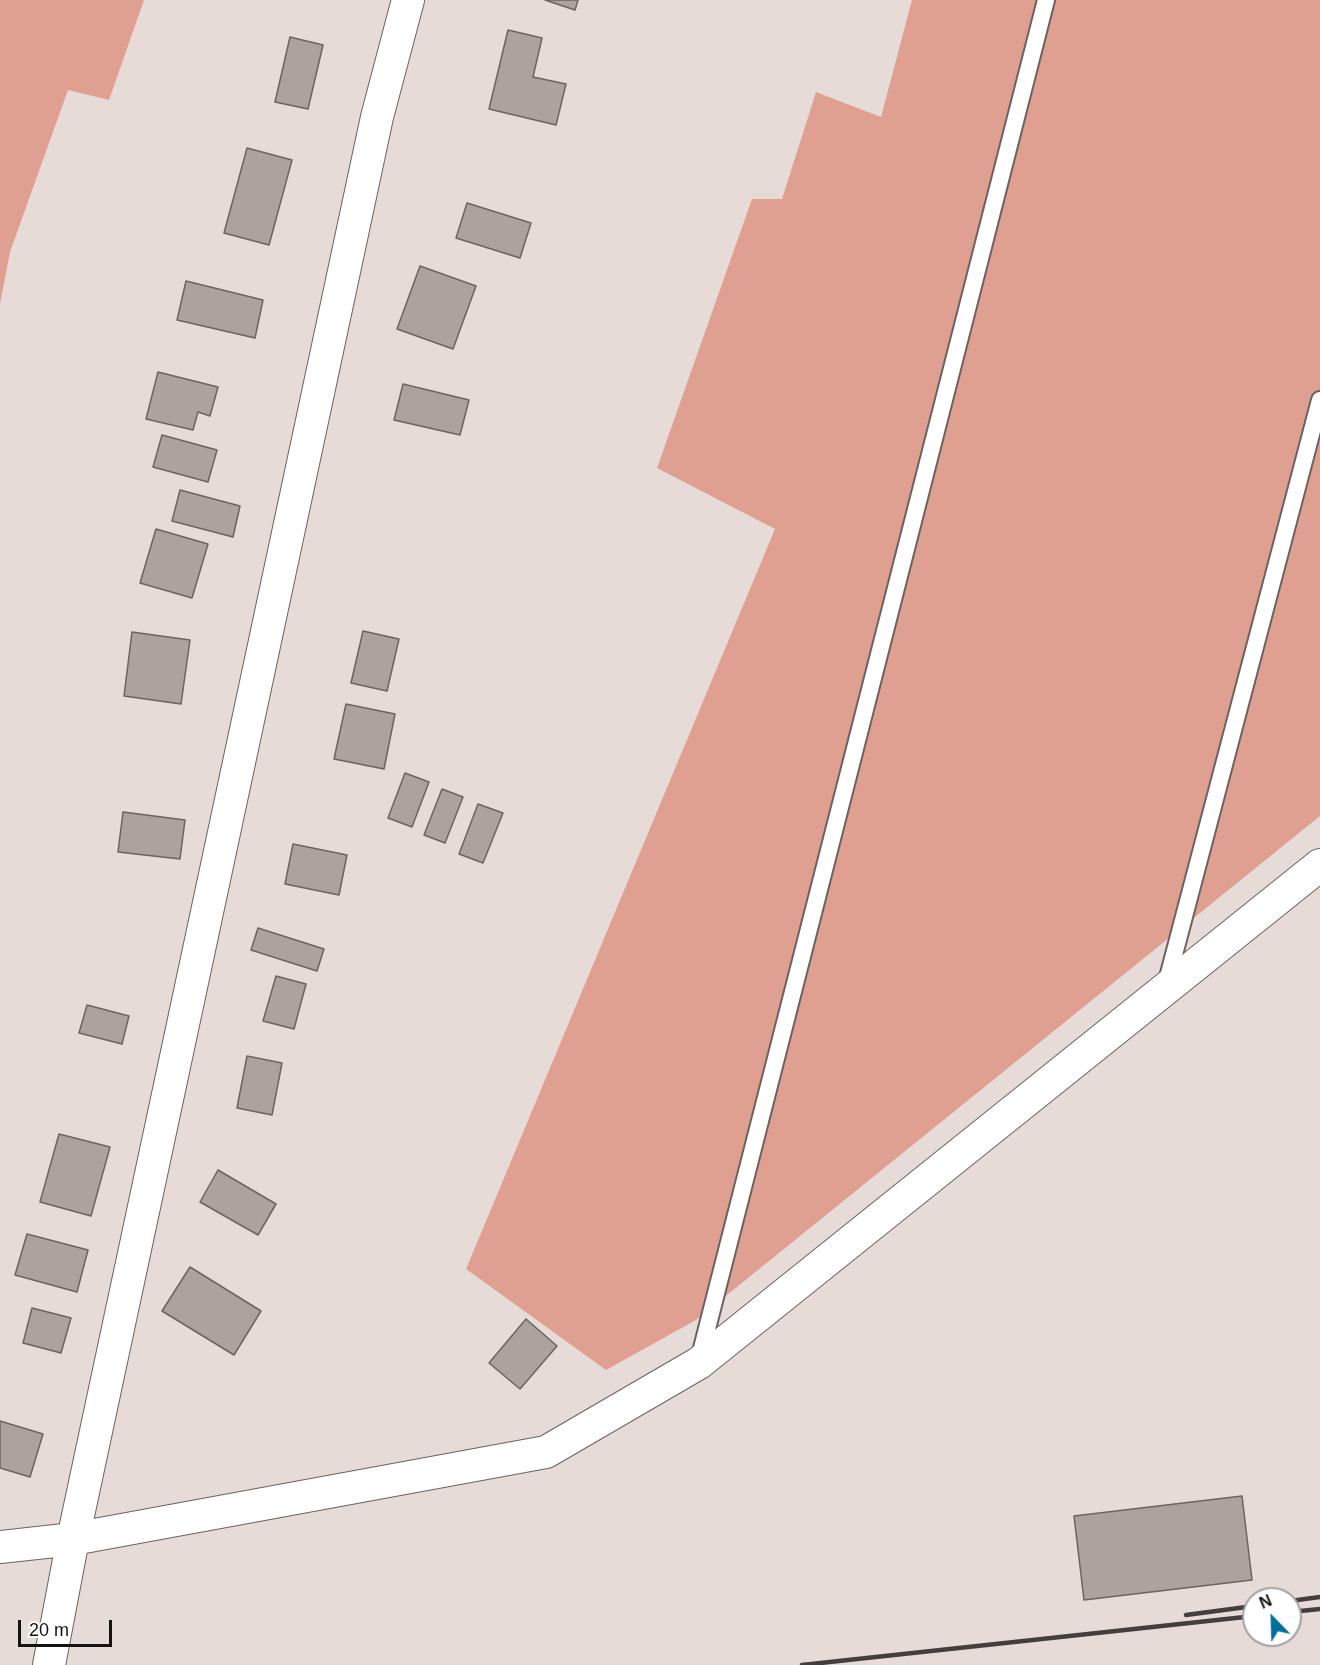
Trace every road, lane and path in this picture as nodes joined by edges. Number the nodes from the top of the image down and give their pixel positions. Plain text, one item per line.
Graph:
1 (408, 0) edge
2 (1046, 0) edge
3 (1320, 400) edge
4 (1320, 865) edge
5 (1165, 989) junction
6 (699, 1363) junction
7 (73, 1539) junction
8 (0, 1547) edge
9 (49, 1665) edge

1 - 7 street
2 - 6 lane
3 - 5 lane
4 - 5 street
5 - 6 street
6 - 7 street
7 - 8 street
7 - 9 street

